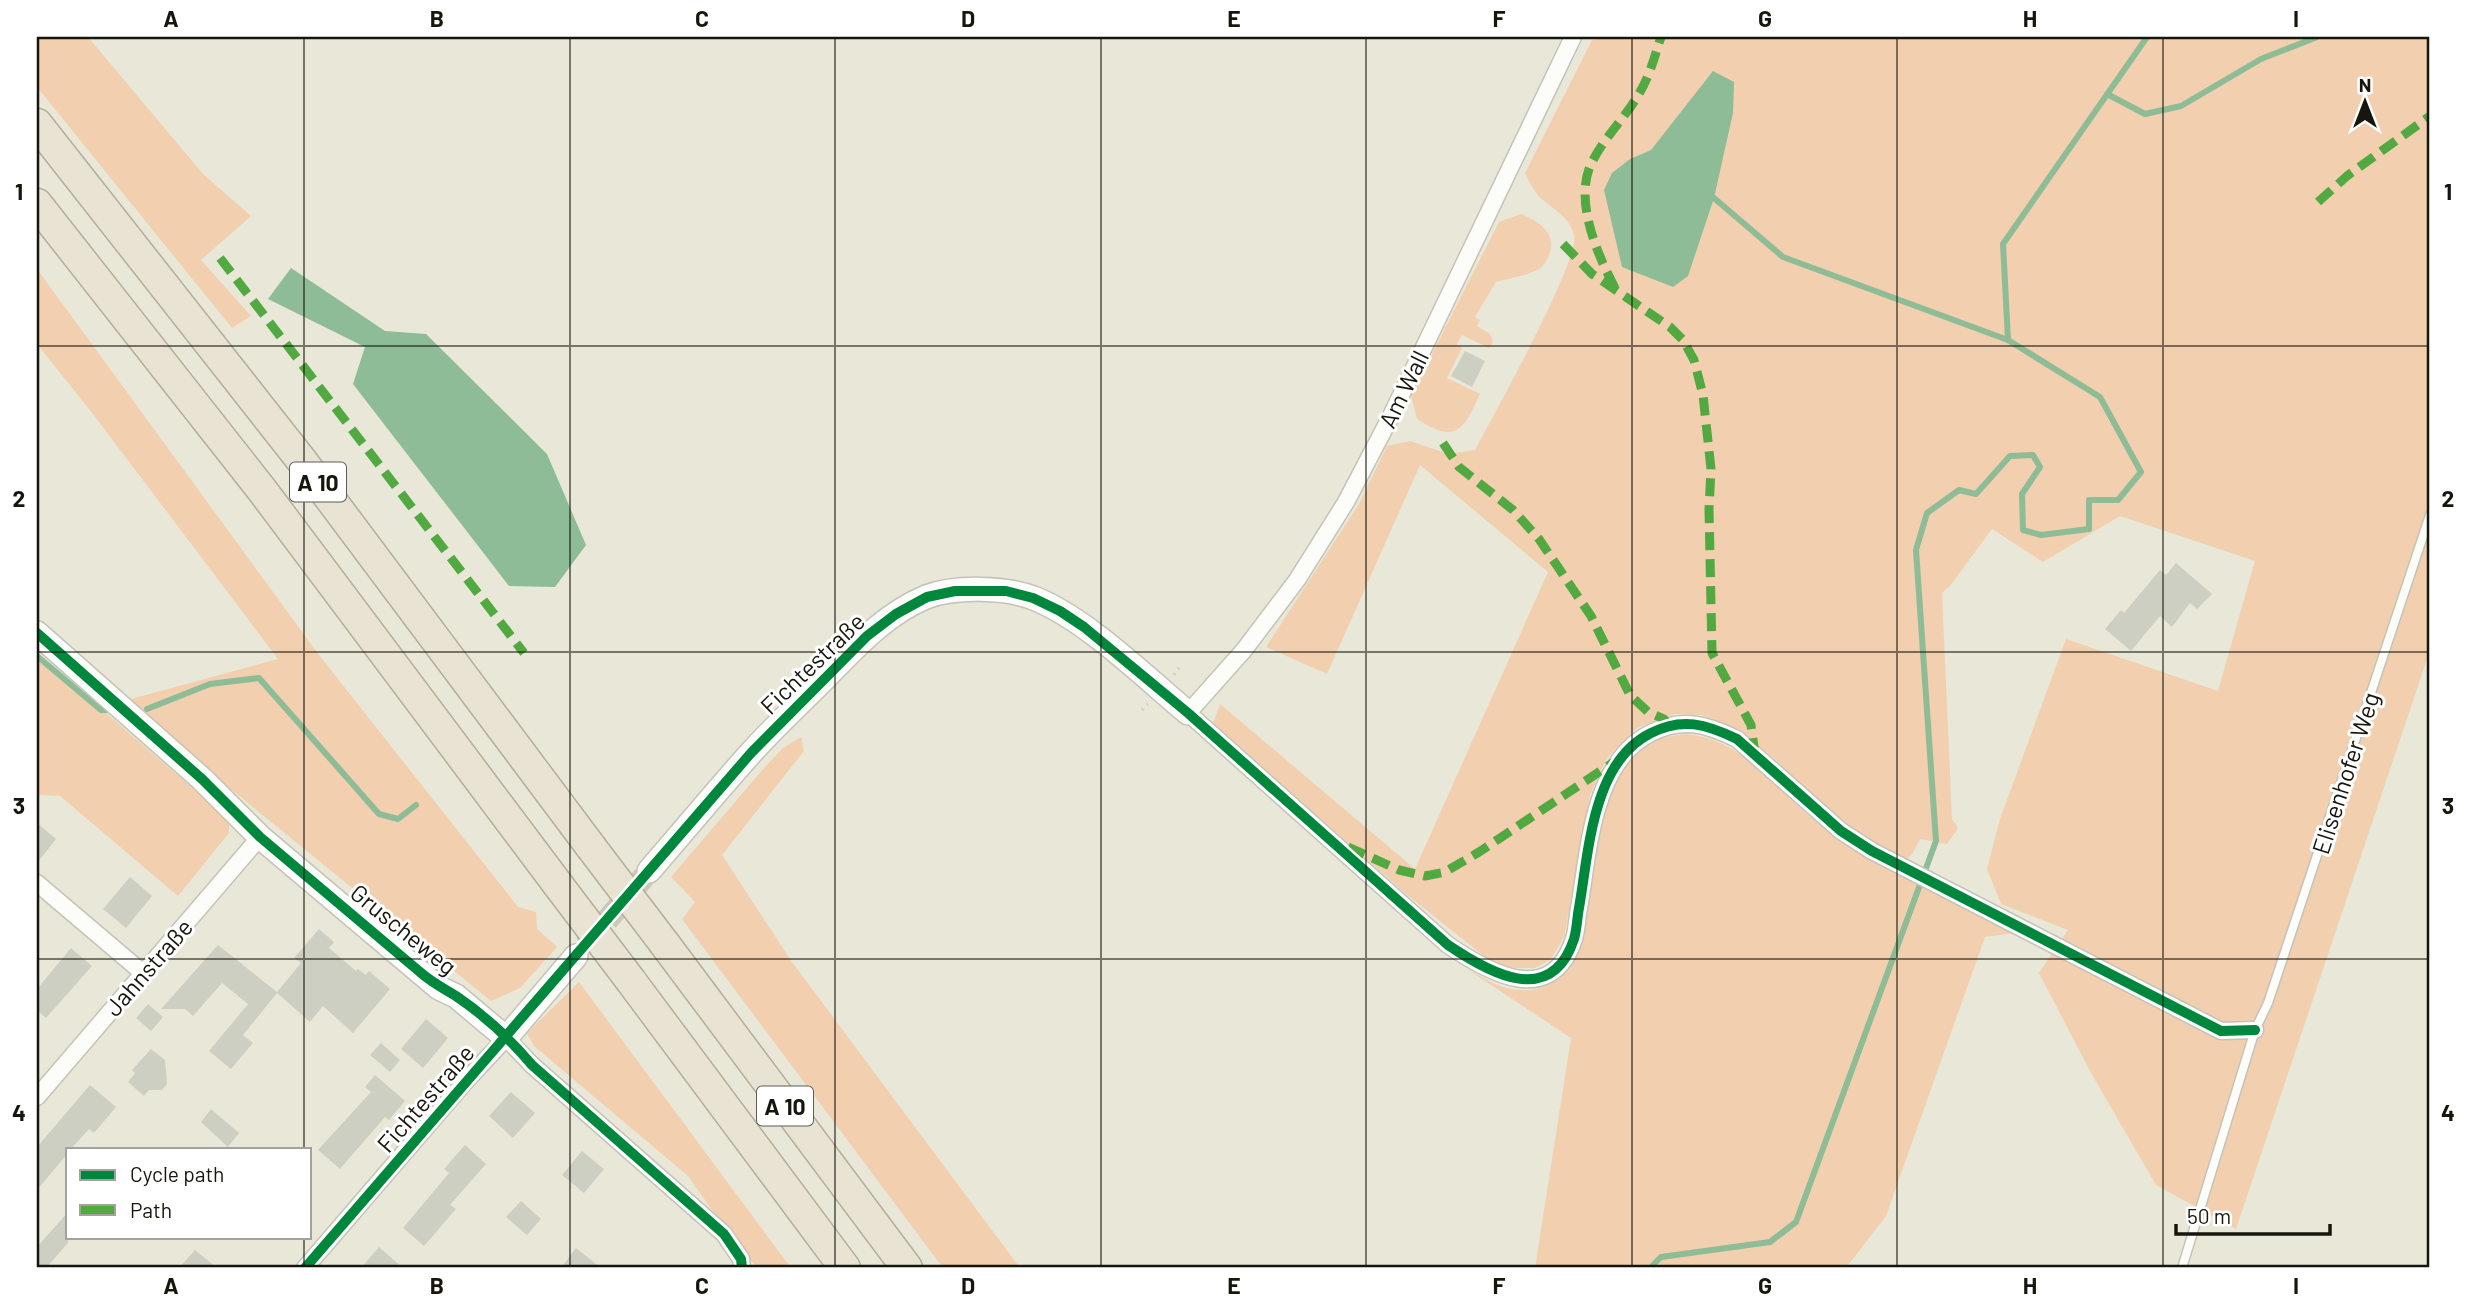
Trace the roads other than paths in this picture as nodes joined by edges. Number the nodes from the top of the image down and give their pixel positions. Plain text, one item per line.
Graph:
1 (1573, 37) edge
2 (37, 124) edge
3 (37, 204) edge
4 (2430, 515) edge
5 (37, 634) edge
6 (1188, 712) junction
7 (260, 837) junction
8 (649, 872) tunnel mouth
9 (37, 883) edge
10 (576, 956) tunnel mouth
11 (143, 973) junction
12 (2255, 1030) junction
13 (506, 1038) junction
14 (37, 1097) edge
15 (742, 1264) edge
16 (305, 1268) edge
17 (845, 1268) edge
18 (907, 1268) edge
19 (2182, 1268) edge

1 - 6 street, Am Wall
2 - 18 highway, A 10, bridge
3 - 17 highway, A 10, bridge
4 - 12 lane, Elisenhofer Weg
5 - 7 street, Gruscheweg
6 - 8 street, Fichtestraße
6 - 12 street
7 - 11 street, Jahnstraße
7 - 13 street, Gruscheweg
9 - 11 street
10 - 13 street, Fichtestraße
11 - 14 street, Jahnstraße
12 - 19 lane, Elisenhofer Weg
13 - 15 street, Gruscheweg
13 - 16 street, Fichtestraße

